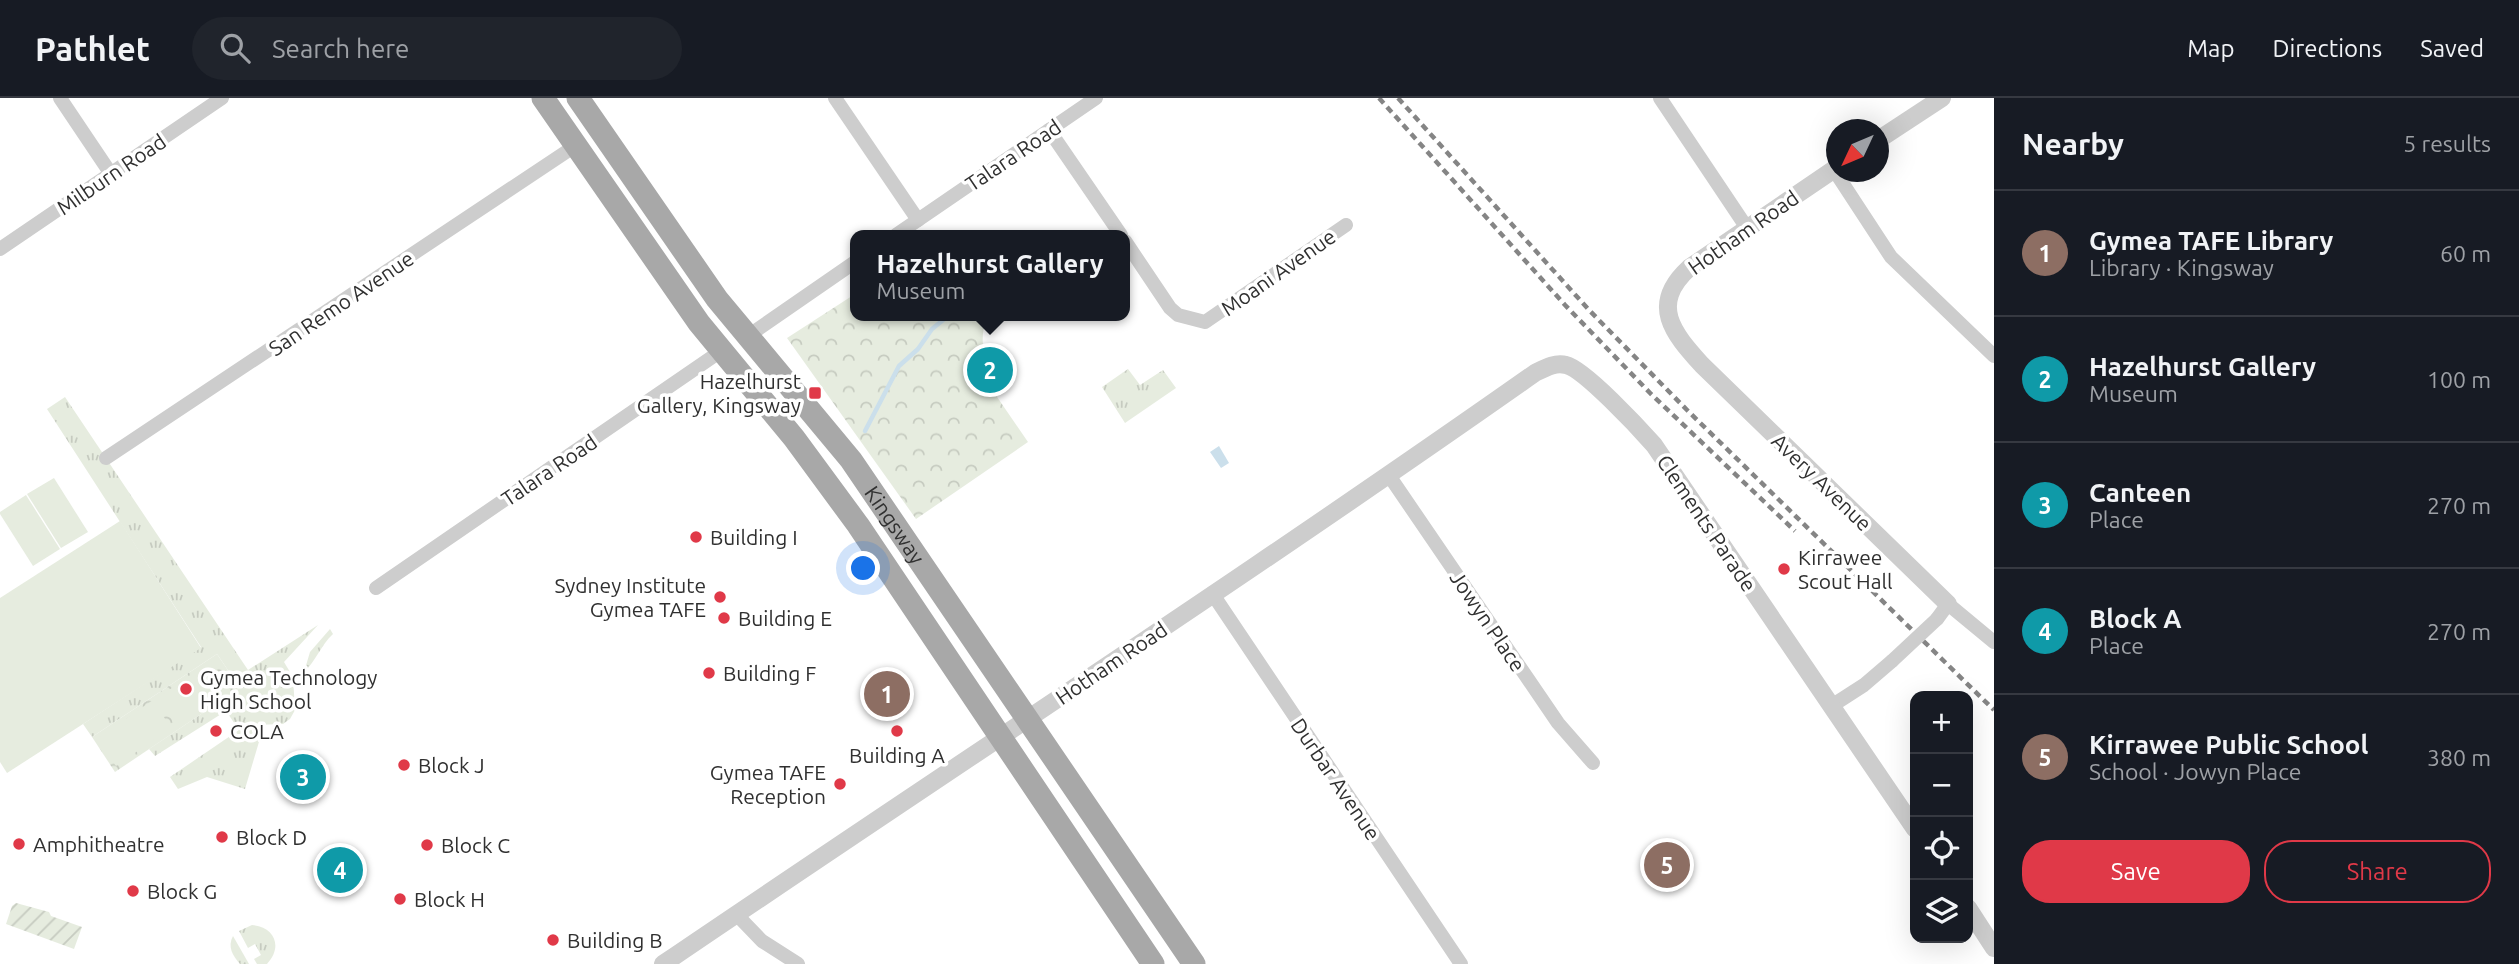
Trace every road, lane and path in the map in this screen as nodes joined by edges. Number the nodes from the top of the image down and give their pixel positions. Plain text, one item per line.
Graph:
1 (60, 98) edge
2 (222, 98) edge
3 (543, 98) edge
4 (578, 98) edge
5 (835, 98) edge
6 (1096, 98) edge
7 (1660, 98) edge
8 (1942, 98) edge
9 (1049, 130) junction
10 (1889, 133) edge
11 (575, 146) junction
12 (111, 174) junction
13 (1826, 175) edge
14 (1843, 182) edge
15 (918, 220) junction
16 (1346, 225) dead end
17 (1747, 228) junction
18 (903, 230) edge
19 (1118, 230) edge
20 (1130, 248) edge
21 (0, 249) edge
22 (850, 265) edge
23 (1668, 310) joint
24 (748, 336) junction
25 (722, 351) junction
26 (1994, 356) edge
27 (1559, 364) joint
28 (106, 458) dead end
29 (1388, 474) junction
30 (376, 588) dead end
31 (1212, 593) junction
32 (1948, 604) junction
33 (1994, 642) edge
34 (1833, 705) junction
35 (1027, 719) junction
36 (1000, 736) junction
37 (1593, 763) dead end
38 (1910, 822) edge
39 (736, 914) junction
40 (1973, 916) edge
41 (1994, 947) edge
42 (663, 964) edge
43 (798, 964) edge
44 (1153, 964) edge
45 (1194, 964) edge
46 (1461, 964) edge

1 - 12 street
2 - 12 street, Milburn Road
3 - 11 main road, Kingsway
4 - 24 main road, Kingsway
5 - 15 street
6 - 9 street, Talara Road
7 - 17 street
8 - 10 street
9 - 15 street, Talara Road
9 - 19 street
11 - 25 main road, Kingsway
11 - 28 street, San Remo Avenue
12 - 21 street, Milburn Road
13 - 17 street, Hotham Road
14 - 26 street
15 - 18 street, Talara Road
16 - 20 street, Moani Avenue
17 - 23 street, Hotham Road
22 - 24 street
23 - 32 street, Avery Avenue
24 - 35 main road, Kingsway
25 - 30 street, Talara Road
25 - 36 main road, Kingsway
27 - 29 street, Hotham Road
27 - 34 street, Clements Parade
29 - 31 street, Hotham Road
29 - 37 street, Jowyn Place
31 - 35 street, Hotham Road
31 - 46 street, Durbar Avenue
32 - 33 street, Avery Avenue
32 - 34 street, bridge
34 - 38 street, Clements Parade
35 - 36 street, Hotham Road
35 - 45 main road, Kingsway
36 - 39 street, Hotham Road
36 - 44 main road, Kingsway
39 - 42 street, Hotham Road
39 - 43 street
40 - 41 street

